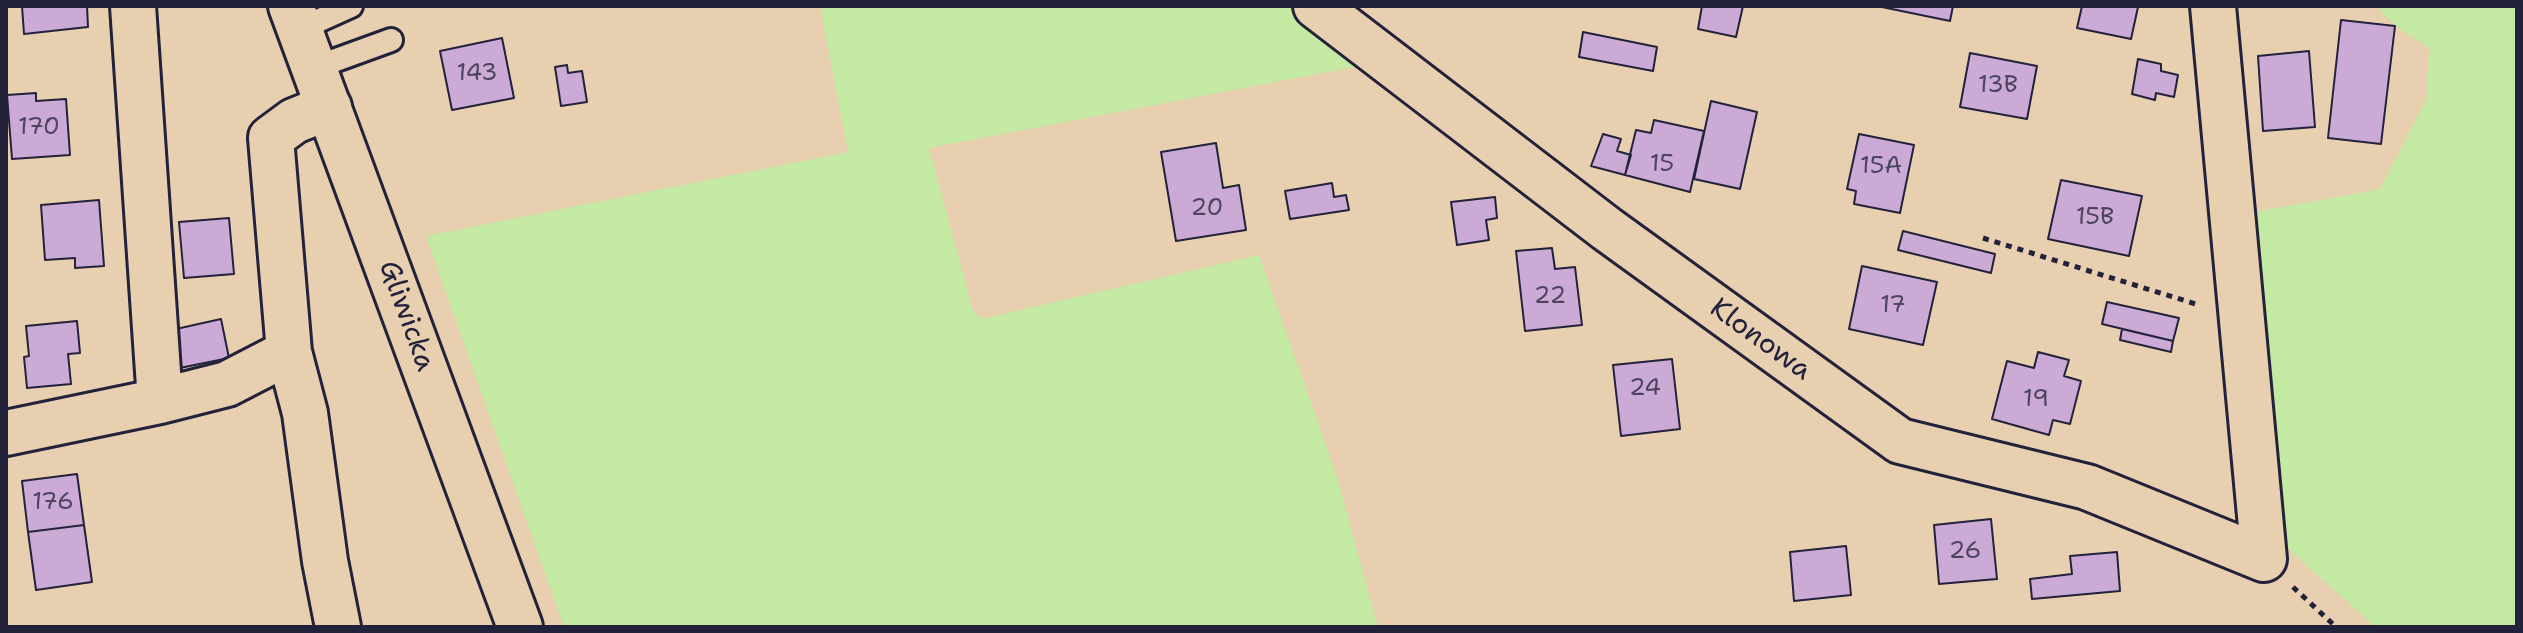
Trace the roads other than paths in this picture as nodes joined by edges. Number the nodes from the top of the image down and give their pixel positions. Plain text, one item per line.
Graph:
1 (133, 6) edge
2 (351, 6) edge
3 (1316, 6) edge
4 (2213, 6) edge
5 (391, 40) dead end
6 (308, 52) edge
7 (289, 352) junction
8 (160, 401) junction
9 (6, 433) edge
10 (338, 627) edge
11 (520, 627) edge

1 - 8 street
2 - 6 lane
3 - 4 street, Klonowa
5 - 6 lane
6 - 7 street
6 - 11 street, Gliwicka
7 - 8 street
7 - 10 street
8 - 9 street

